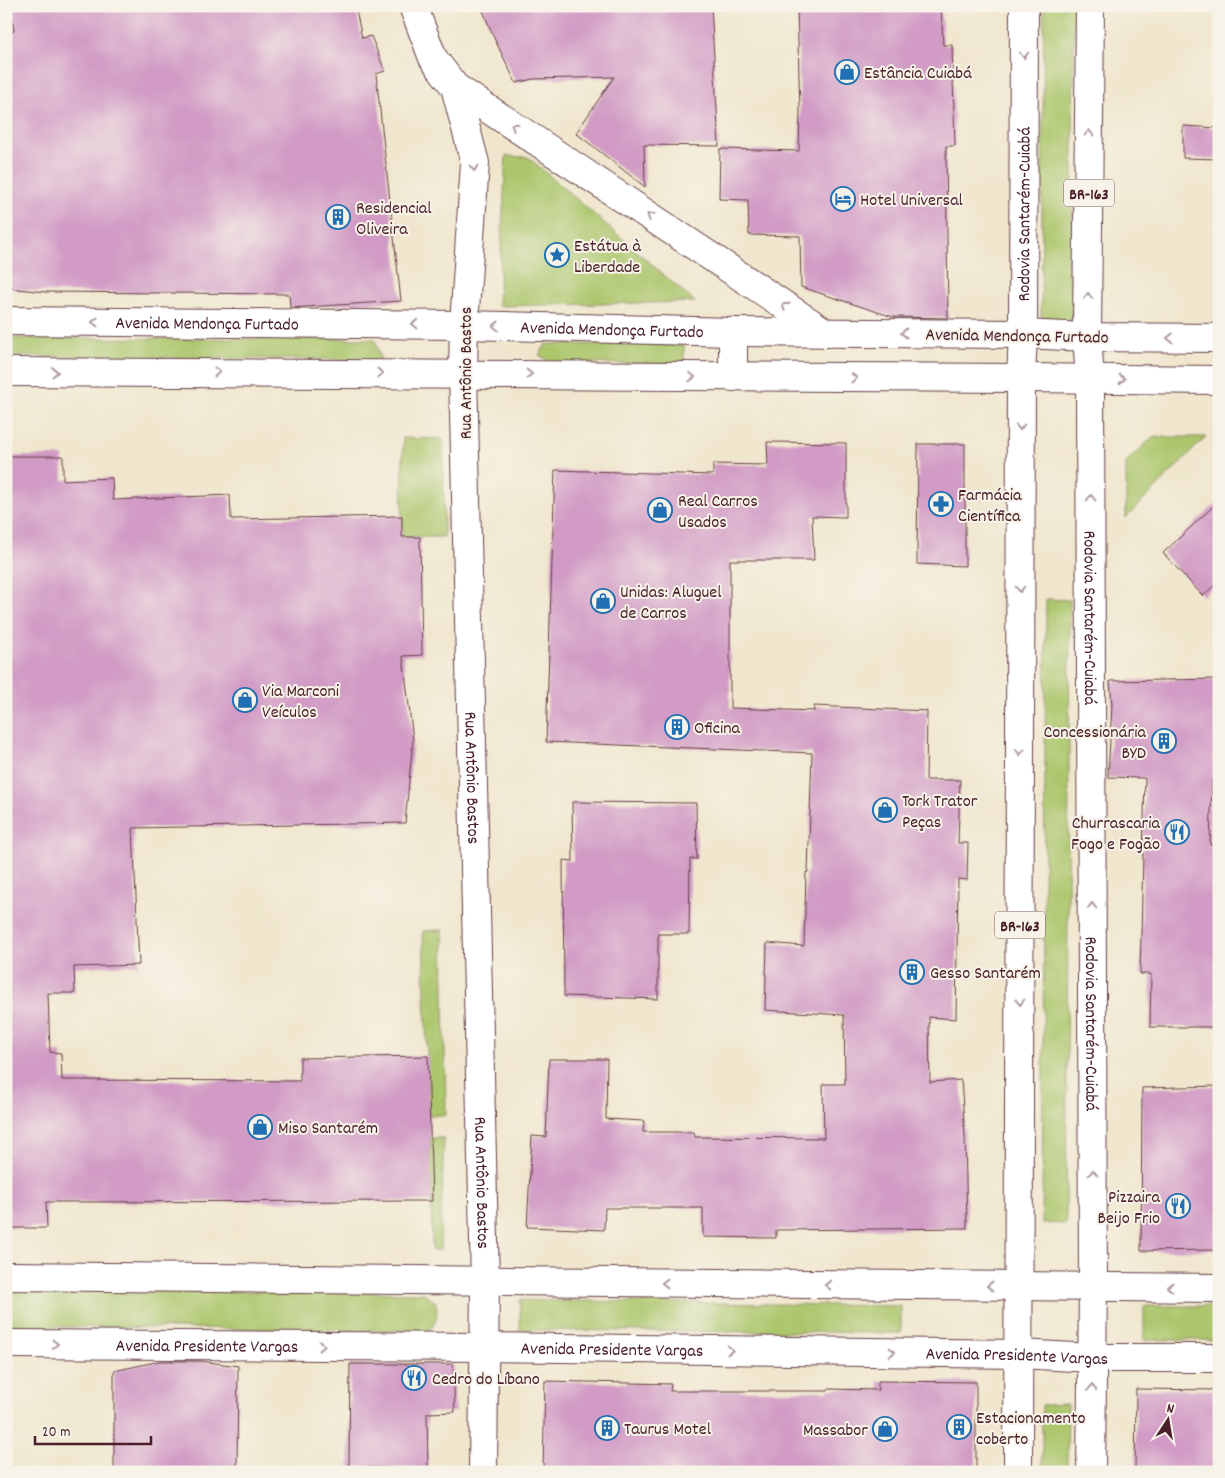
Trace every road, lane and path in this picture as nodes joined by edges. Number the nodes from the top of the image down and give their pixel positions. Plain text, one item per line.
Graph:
1 (412, 6) edge
2 (1024, 6) edge
3 (1090, 6) edge
4 (455, 87) junction
5 (6, 321) edge
6 (464, 325) junction
7 (733, 332) junction
8 (826, 333) junction
9 (1022, 334) junction
10 (1088, 337) junction
11 (1219, 338) edge
12 (6, 372) edge
13 (463, 373) junction
14 (733, 378) junction
15 (1020, 378) junction
16 (1090, 379) junction
17 (1219, 380) edge
18 (6, 1276) edge
19 (485, 1281) junction
20 (1019, 1287) junction
21 (1093, 1287) junction
22 (1219, 1288) edge
23 (6, 1344) edge
24 (484, 1347) junction
25 (1019, 1354) junction
26 (1092, 1358) junction
27 (1219, 1358) edge
28 (483, 1472) edge
29 (1018, 1472) edge
30 (1092, 1472) edge

1 - 4 main road
2 -> 9 main road, Rodovia Santarém-Cuiabá / BR-163
10 -> 3 main road, Rodovia Santarém-Cuiabá / BR-163
4 -> 6 main road, Rua Antônio Bastos
8 -> 4 main road
6 -> 5 main road, Avenida Mendonça Furtado
7 -> 6 main road, Avenida Mendonça Furtado
6 - 13 main road, Rua Antônio Bastos
7 - 8 main road, Avenida Mendonça Furtado
7 - 14 main road
9 -> 8 main road, Avenida Mendonça Furtado
9 - 10 main road, Avenida Mendonça Furtado
9 - 15 main road, Rodovia Santarém-Cuiabá / BR-163
11 -> 10 main road, Avenida Mendonça Furtado
10 - 16 main road, Rodovia Santarém-Cuiabá / BR-163
12 -> 13 main road
13 -> 14 main road
13 - 19 main road, Rua Antônio Bastos
14 -> 15 main road
15 - 16 main road
15 -> 20 main road, Rodovia Santarém-Cuiabá / BR-163
16 -> 17 main road
21 -> 16 main road, Rodovia Santarém-Cuiabá / BR-163
18 - 19 main road
20 -> 19 main road
19 - 24 main road, Rua Antônio Bastos
20 - 21 main road
20 - 25 main road, Rodovia Santarém-Cuiabá / BR-163
22 -> 21 main road
21 - 26 main road, Rodovia Santarém-Cuiabá / BR-163
23 -> 24 main road, Avenida Presidente Vargas
24 -> 25 main road, Avenida Presidente Vargas
24 - 28 main road, Rua Antônio Bastos
25 - 26 main road, Avenida Presidente Vargas
25 - 29 main road, Rodovia Santarém-Cuiabá / BR-163
26 - 27 main road, Avenida Presidente Vargas
30 -> 26 main road, Rodovia Santarém-Cuiabá / BR-163

